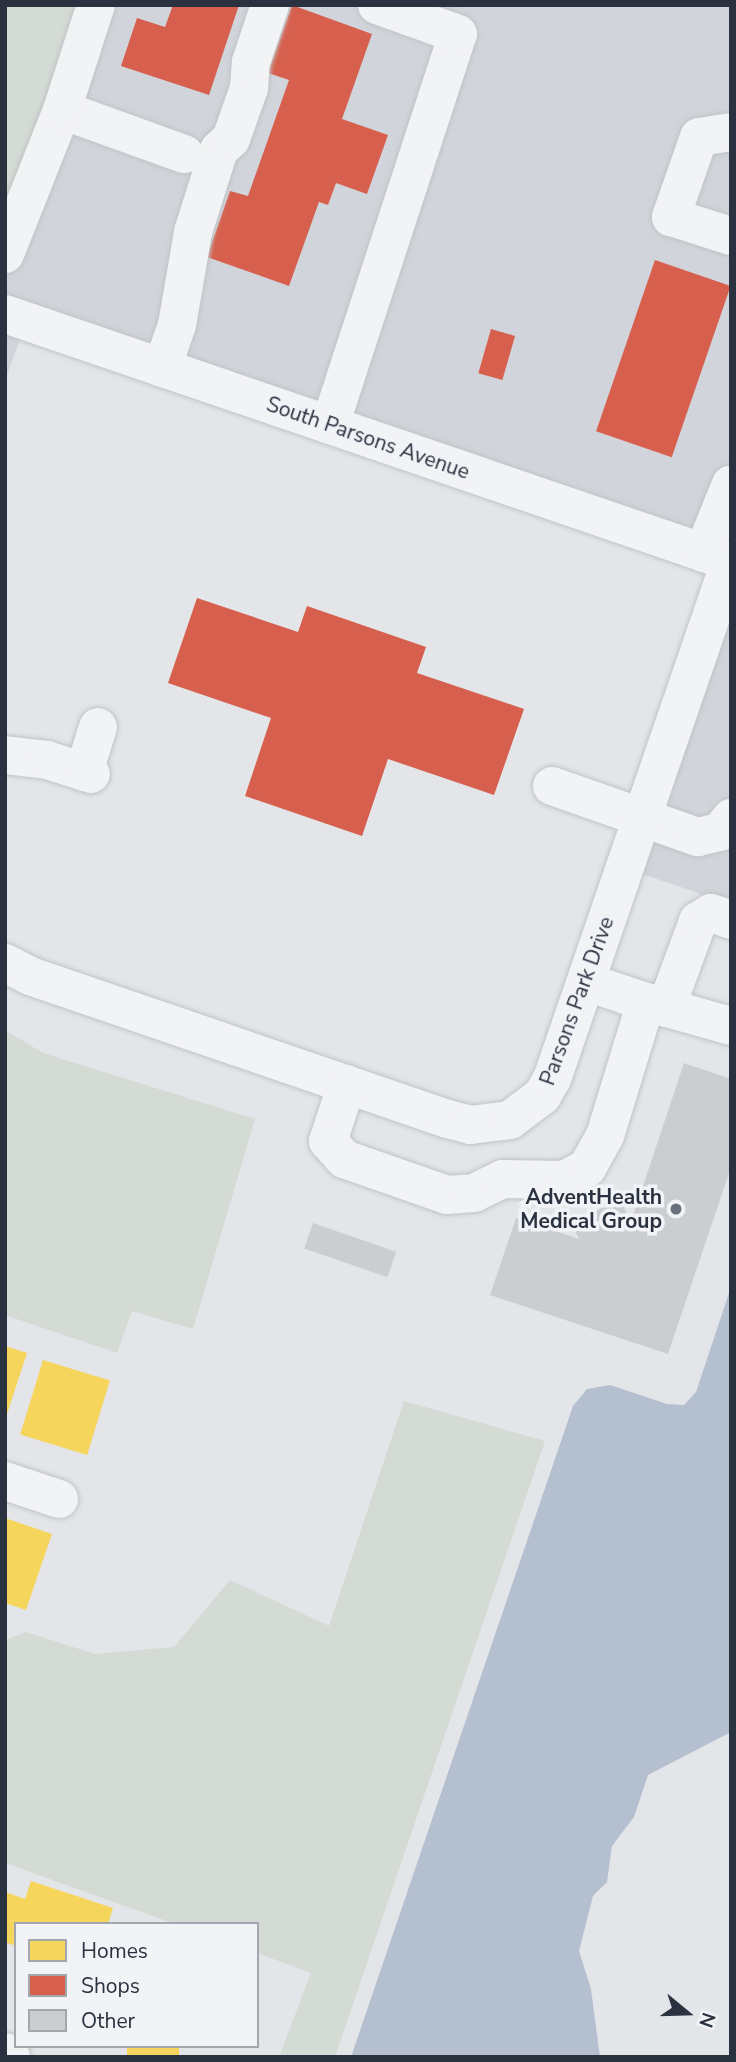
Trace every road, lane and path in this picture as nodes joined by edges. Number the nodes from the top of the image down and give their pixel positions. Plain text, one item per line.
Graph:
1 (96, 5) edge
2 (270, 5) edge
3 (377, 5) edge
4 (62, 110) junction
5 (731, 132) edge
6 (184, 154) dead end
7 (731, 236) edge
8 (5, 254) edge
9 (5, 314) edge
10 (162, 368) junction
11 (330, 425) junction
12 (731, 484) edge
13 (721, 559) edge
14 (98, 727) dead end
15 (5, 755) edge
16 (552, 786) dead end
17 (643, 818) junction
18 (731, 818) edge
19 (731, 920) edge
20 (5, 962) edge
21 (587, 982) junction
22 (656, 1005) junction
23 (731, 1026) edge
24 (347, 1084) junction
25 (5, 1481) edge
26 (59, 1499) dead end
27 (5, 2052) edge
28 (11, 2057) edge

1 - 4 street
2 - 10 street
3 - 11 street
4 - 6 street
4 - 8 street
5 - 7 street
9 - 10 street, South Parsons Avenue
10 - 11 street, South Parsons Avenue
11 - 13 street, South Parsons Avenue
12 - 13 street, Parsons Park Drive
13 - 17 street, Parsons Park Drive
14 - 15 street
16 - 17 street
17 - 18 street
17 - 21 street, Parsons Park Drive
19 - 22 street
20 - 24 street, Parsons Park Drive
21 - 22 street
21 - 24 street, Parsons Park Drive
22 - 23 street
22 - 24 street
25 - 26 street
27 - 28 street

